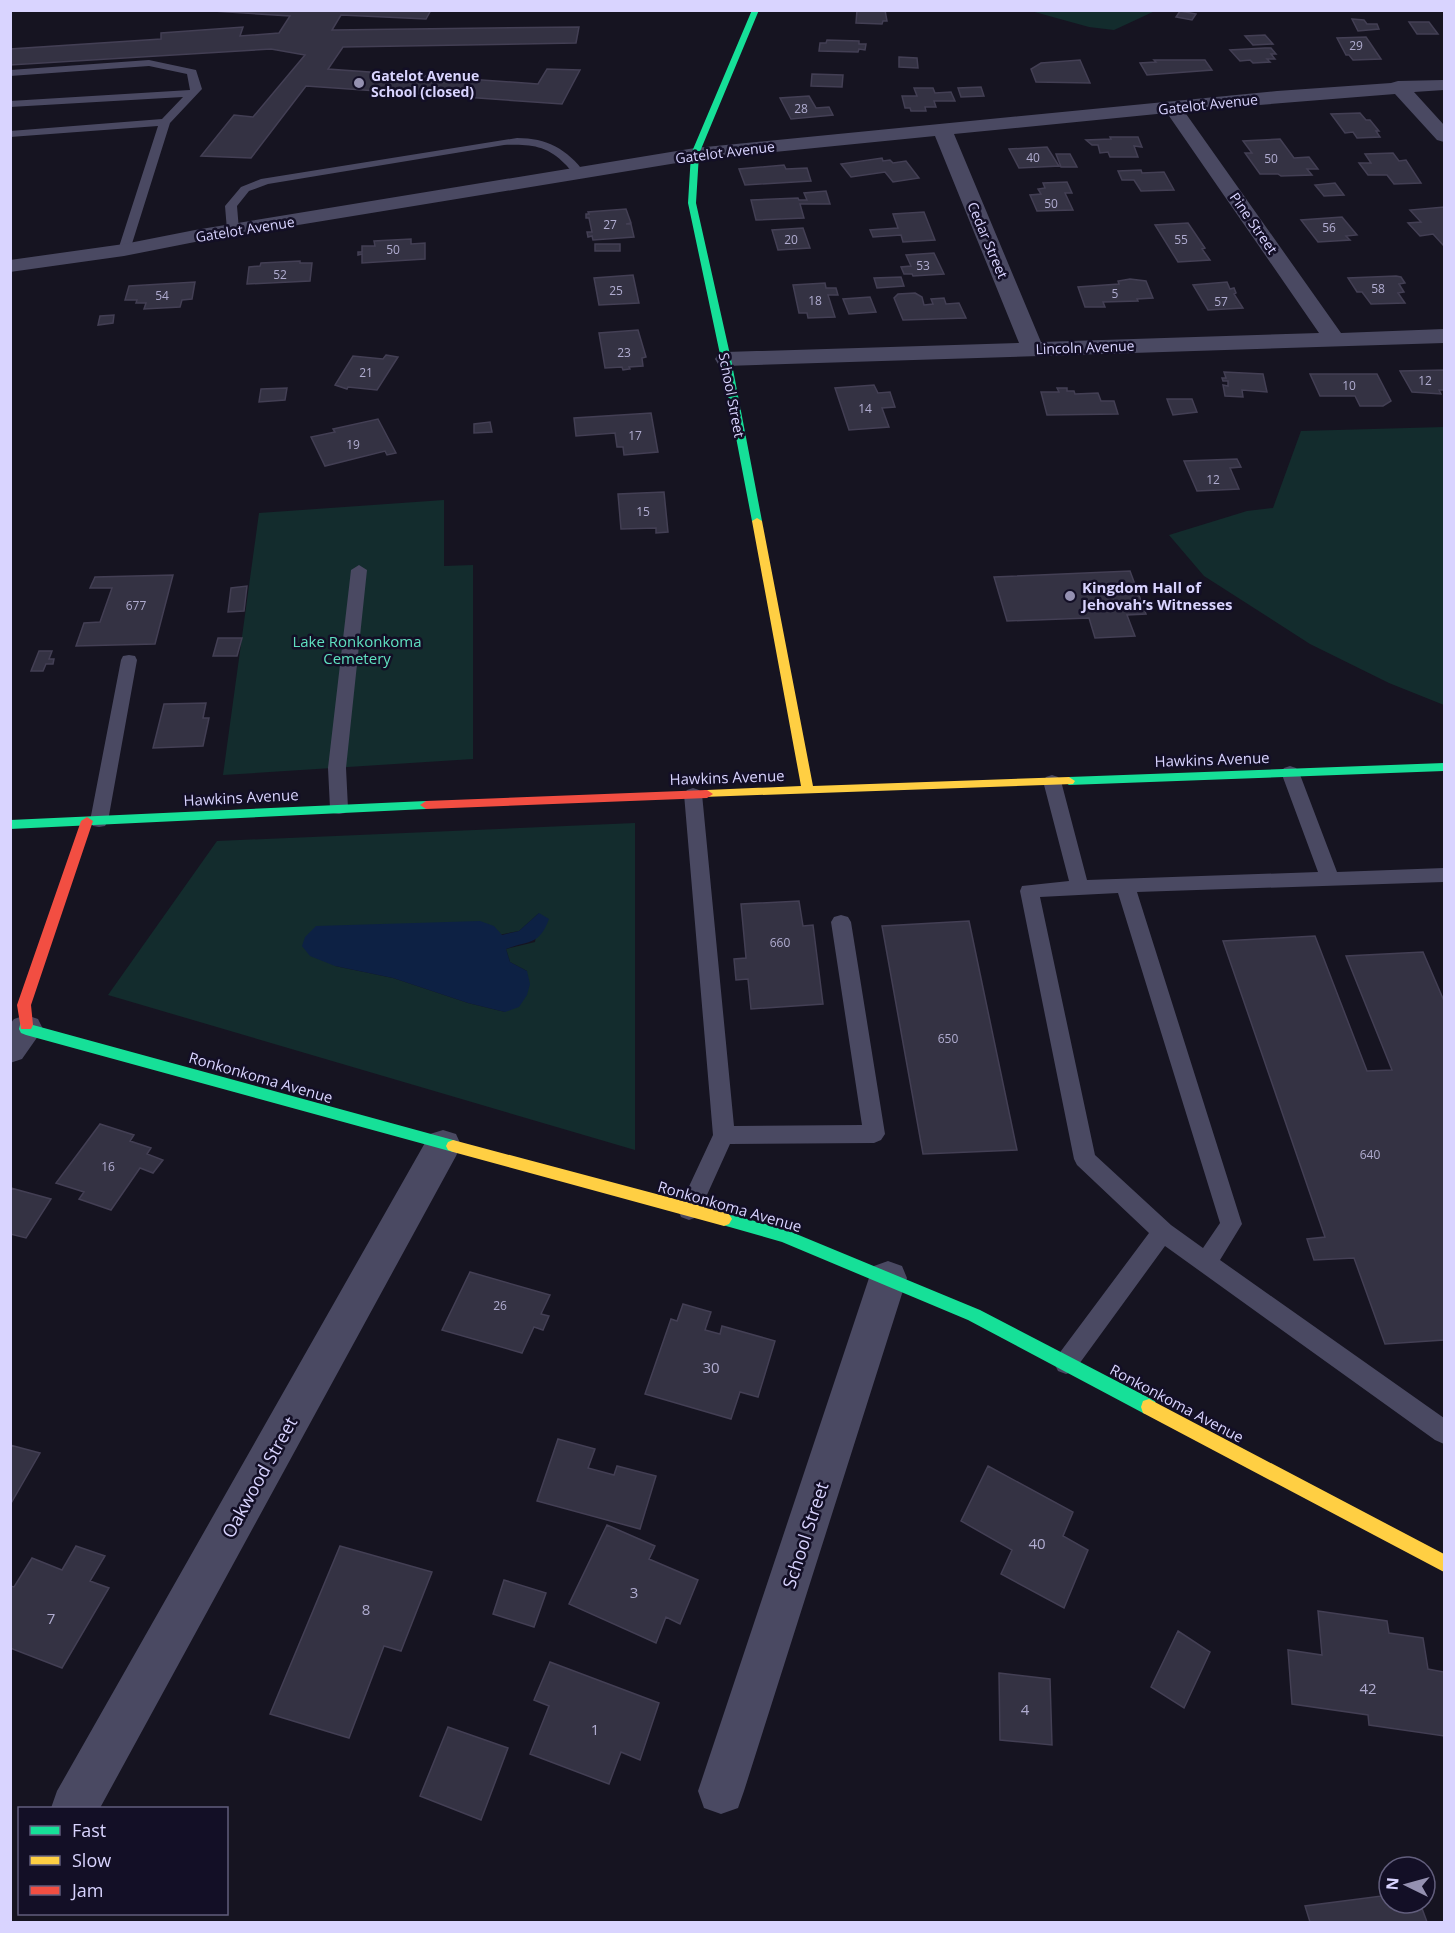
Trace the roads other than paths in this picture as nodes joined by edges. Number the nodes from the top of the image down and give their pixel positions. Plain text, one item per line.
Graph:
1 (756, 10) edge
2 (10, 73) edge
3 (1444, 85) edge
4 (1398, 86) junction
5 (193, 93) junction
6 (10, 104) edge
7 (1173, 108) junction
8 (165, 122) junction
9 (943, 130) junction
10 (10, 134) edge
11 (1444, 136) edge
12 (695, 154) junction
13 (579, 173) junction
14 (233, 230) junction
15 (124, 250) junction
16 (10, 266) edge
17 (1444, 336) edge
18 (1334, 339) junction
19 (1033, 349) junction
20 (726, 359) junction
21 (359, 570) dead end
22 (129, 660) dead end
23 (1444, 767) edge
24 (1290, 772) junction
25 (1052, 781) junction
26 (808, 790) junction
27 (693, 794) junction
28 (339, 808) junction
29 (93, 821) junction
30 (10, 825) edge
31 (1444, 875) edge
32 (1330, 879) junction
33 (1125, 885) junction
34 (1080, 886) junction
35 (841, 922) dead end
36 (16, 1034) edge
37 (724, 1135) junction
38 (443, 1145) junction
39 (689, 1210) junction
40 (1163, 1232) junction
41 (1206, 1263) junction
42 (888, 1278) junction
43 (1066, 1363) junction
44 (1444, 1432) edge
45 (1444, 1563) edge
46 (721, 1791) dead end
47 (75, 1807) edge

1 - 12 street, School Street
2 - 5 lane
3 - 4 street, Gatelot Avenue
4 - 7 street, Gatelot Avenue
4 - 11 street
5 - 6 lane
5 - 8 lane
7 - 9 street, Gatelot Avenue
7 - 18 street, Pine Street
8 - 10 lane
8 - 15 lane
9 - 12 street, Gatelot Avenue
9 - 19 street, Cedar Street
12 - 13 street, Gatelot Avenue
12 - 20 street, School Street
13 - 14 street, Gatelot Avenue
13 - 14 lane
14 - 15 street, Gatelot Avenue
15 - 16 street, Gatelot Avenue
17 - 18 street, Lincoln Avenue
18 - 19 street, Lincoln Avenue
19 - 20 street, Lincoln Avenue
20 - 26 street, School Street
21 - 28 lane
22 - 29 lane
23 - 24 street, Hawkins Avenue
24 - 25 street, Hawkins Avenue
24 - 32 lane
25 - 26 street, Hawkins Avenue
25 - 34 lane
26 - 27 street, Hawkins Avenue
27 - 28 street, Hawkins Avenue
27 - 37 lane
28 - 29 street, Hawkins Avenue
29 - 30 street, Hawkins Avenue
29 - 36 street, Ronkonkoma Avenue
31 - 32 lane
32 - 33 lane
33 - 34 lane
33 - 41 lane
34 - 40 lane
35 - 37 lane
36 - 38 street, Ronkonkoma Avenue
37 - 39 lane
38 - 39 street, Ronkonkoma Avenue
38 - 47 street, Oakwood Street
39 - 42 street, Ronkonkoma Avenue
40 - 41 lane
40 - 43 lane
41 - 44 lane
42 - 43 street, Ronkonkoma Avenue
42 - 46 street, School Street
43 - 45 street, Ronkonkoma Avenue

